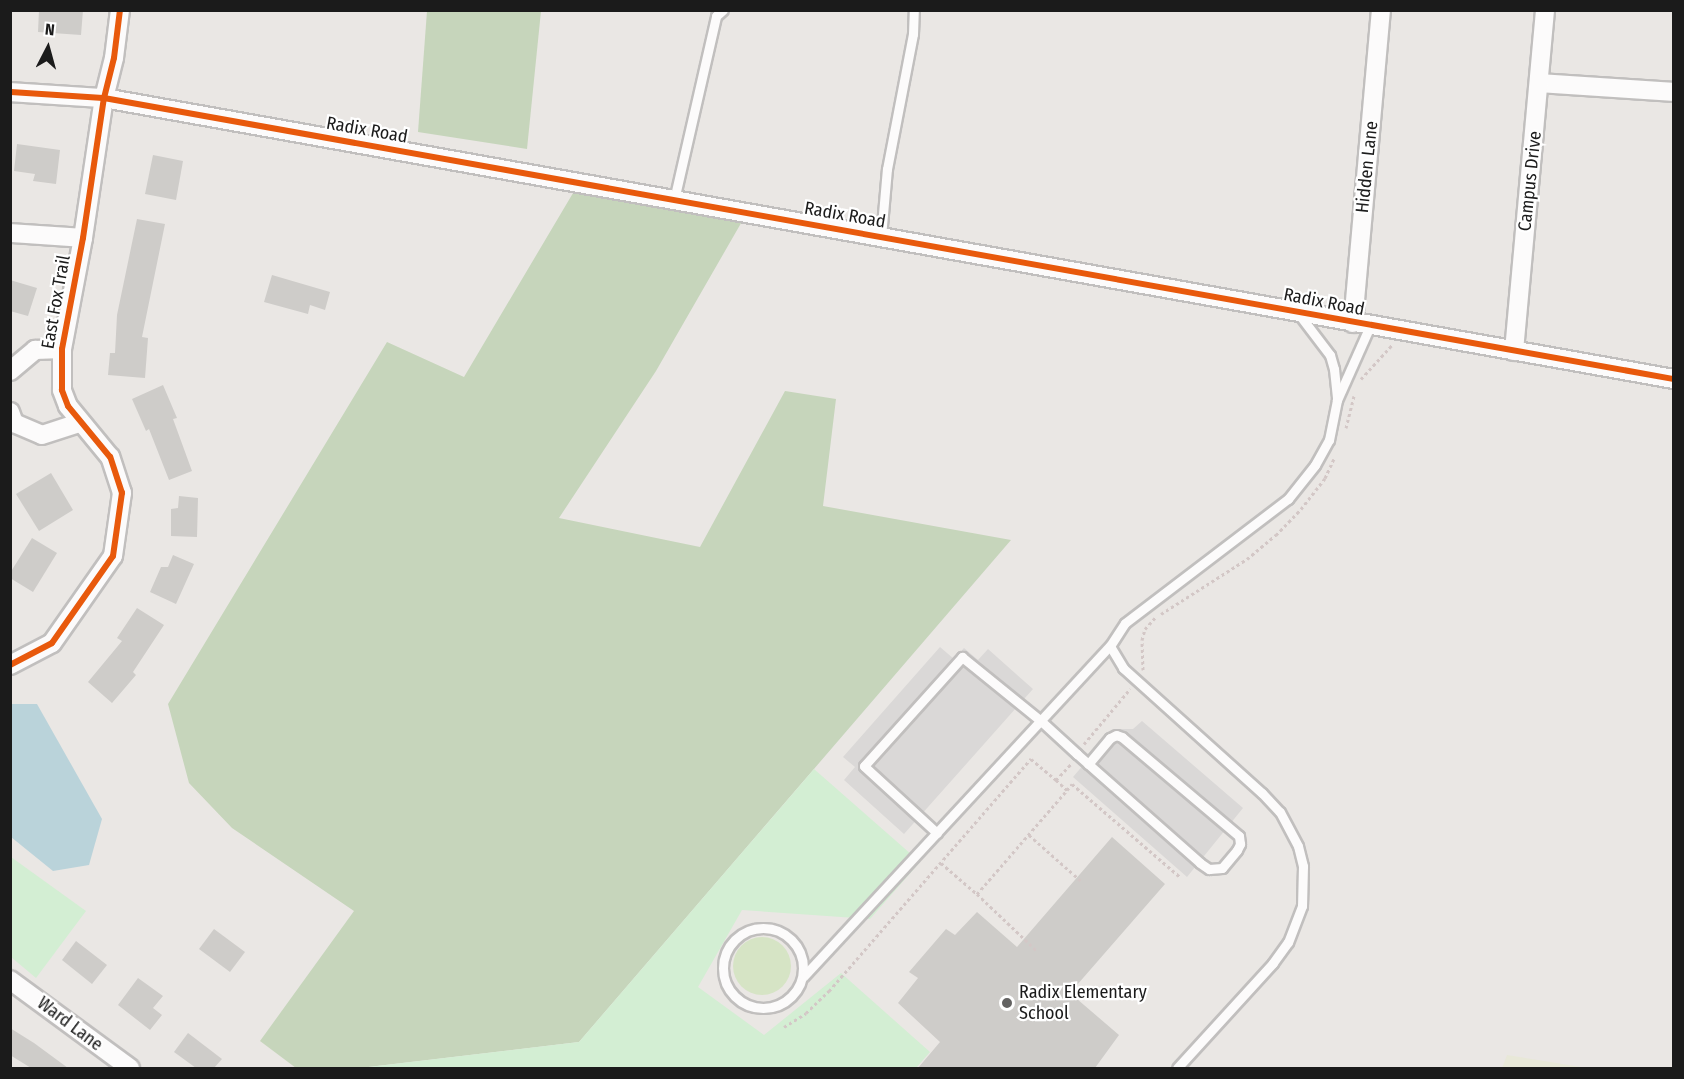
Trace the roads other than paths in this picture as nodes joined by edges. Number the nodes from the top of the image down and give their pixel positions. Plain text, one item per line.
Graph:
1 (120, 10) edge
2 (723, 10) edge
3 (914, 10) edge
4 (1381, 10) edge
5 (1545, 10) edge
6 (1540, 83) junction
7 (10, 92) edge
8 (1674, 92) edge
9 (104, 98) junction
10 (674, 200) junction
11 (10, 233) edge
12 (881, 237) junction
13 (83, 238) junction
14 (1297, 312) junction
15 (1361, 324) junction
16 (62, 349) junction
17 (1514, 351) junction
18 (10, 371) edge
19 (1674, 379) edge
20 (1337, 400) junction
21 (10, 412) edge
22 (80, 423) junction
23 (1110, 646) junction
24 (10, 665) edge
25 (1041, 721) junction
26 (1088, 764) junction
27 (937, 833) junction
28 (804, 976) junction
29 (10, 980) edge
30 (130, 1068) edge
31 (1177, 1068) edge

1 - 9 street, East Fox Trail
2 - 10 lane
3 - 12 lane
4 - 15 street, Hidden Lane
5 - 6 street, Campus Drive
6 - 8 street
6 - 17 street, Campus Drive
7 - 9 street, Radix Road
9 - 10 street, Radix Road
9 - 13 street, East Fox Trail
10 - 12 street, Radix Road
11 - 13 street
12 - 14 street, Radix Road
13 - 16 street, East Fox Trail
14 - 15 street, Radix Road
14 - 20 lane
15 - 17 street, Radix Road
15 - 20 lane
16 - 18 street, East Fox Trail
16 - 22 street, East Fox Trail
17 - 19 street, Radix Road
20 - 23 lane
21 - 22 street
22 - 24 street, East Fox Trail
23 - 25 lane
23 - 31 lane
25 - 26 lane
25 - 27 lane
25 - 27 lane
26 - 26 lane
27 - 28 lane
28 - 28 lane
29 - 30 street, Ward Lane

